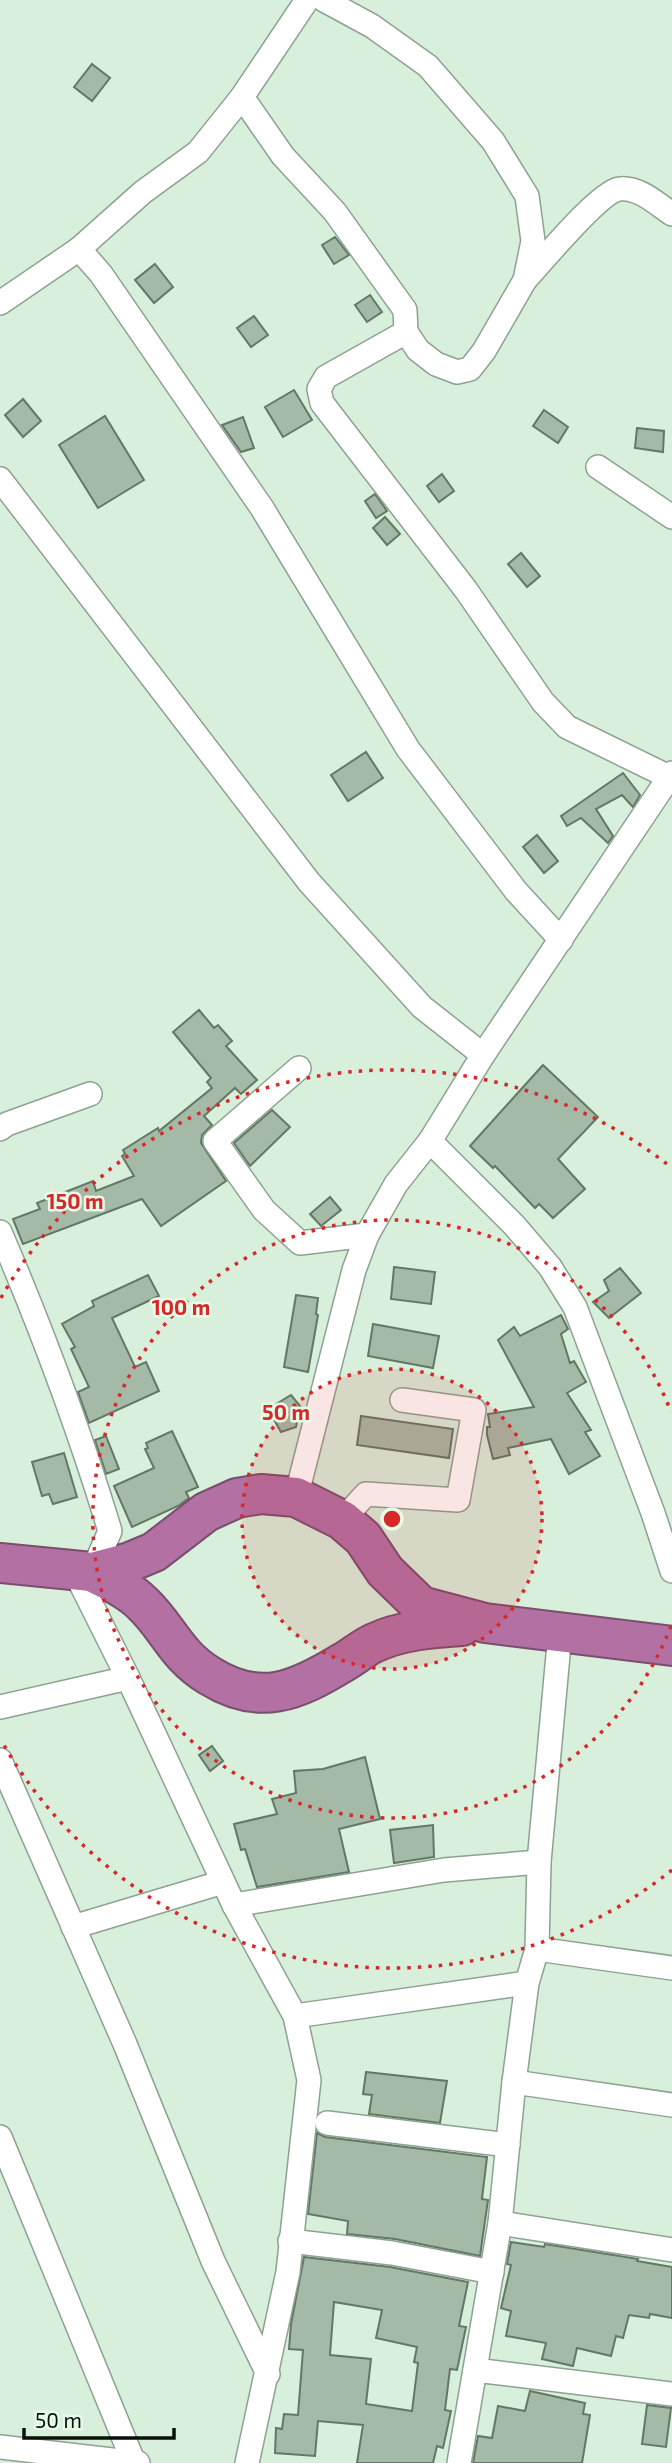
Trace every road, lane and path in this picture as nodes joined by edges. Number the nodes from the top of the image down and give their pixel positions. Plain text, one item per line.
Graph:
1 (307, 0) edge
2 (324, 0) edge
3 (242, 97) junction
4 (672, 214) edge
5 (79, 248) junction
6 (525, 280) junction
7 (0, 303) edge
8 (407, 332) junction
9 (598, 467) dead end
10 (0, 479) edge
11 (672, 517) edge
12 (671, 775) edge
13 (561, 940) junction
14 (484, 1055) junction
15 (299, 1068) dead end
16 (90, 1094) dead end
17 (2, 1121) edge
18 (430, 1141) junction
19 (0, 1232) edge
20 (367, 1235) junction
21 (402, 1400) dead end
22 (296, 1497) junction
23 (342, 1520) junction
24 (0, 1563) edge
25 (672, 1571) edge
26 (84, 1572) junction
27 (485, 1623) junction
28 (560, 1633) junction
29 (672, 1646) edge
30 (128, 1678) junction
31 (0, 1707) edge
32 (0, 1760) edge
33 (539, 1862) junction
34 (223, 1882) junction
35 (234, 1905) junction
36 (73, 1927) junction
37 (537, 1949) junction
38 (672, 1968) edge
39 (527, 1983) junction
40 (295, 2016) junction
41 (513, 2082) junction
42 (672, 2105) edge
43 (327, 2123) dead end
44 (2, 2145) edge
45 (508, 2145) junction
46 (500, 2223) junction
47 (290, 2241) junction
48 (672, 2250) edge
49 (492, 2272) junction
50 (475, 2370) junction
51 (268, 2374) junction
52 (672, 2394) edge
53 (0, 2447) edge
54 (136, 2463) edge
55 (247, 2463) edge
56 (459, 2463) edge

1 - 3 street
2 - 6 street
3 - 5 street
3 - 8 street
4 - 6 street
5 - 7 street
5 - 13 street
6 - 8 street
8 - 12 street
9 - 11 street
10 - 14 street
12 - 13 street
13 - 14 street
14 - 18 street
15 - 20 street
16 - 17 street
18 - 20 street
18 - 25 street
19 - 26 street
20 - 22 street
21 - 23 street
22 - 23 highway
22 - 26 highway
23 - 27 highway
24 - 26 highway
26 - 27 highway
26 - 30 street
27 - 28 highway
28 - 29 highway
28 - 33 street
30 - 31 street
30 - 34 street
32 - 36 street
33 - 35 street
33 - 37 street
34 - 35 street
34 - 36 street
35 - 40 street
36 - 51 street
37 - 38 street
37 - 39 street
39 - 40 street
39 - 41 street
40 - 47 street
41 - 42 street
41 - 45 street
43 - 45 street
44 - 54 street
45 - 46 street
46 - 48 street
46 - 49 street
47 - 49 street
47 - 51 street
49 - 50 street
50 - 52 street
50 - 56 street
51 - 55 street
53 - 54 street

